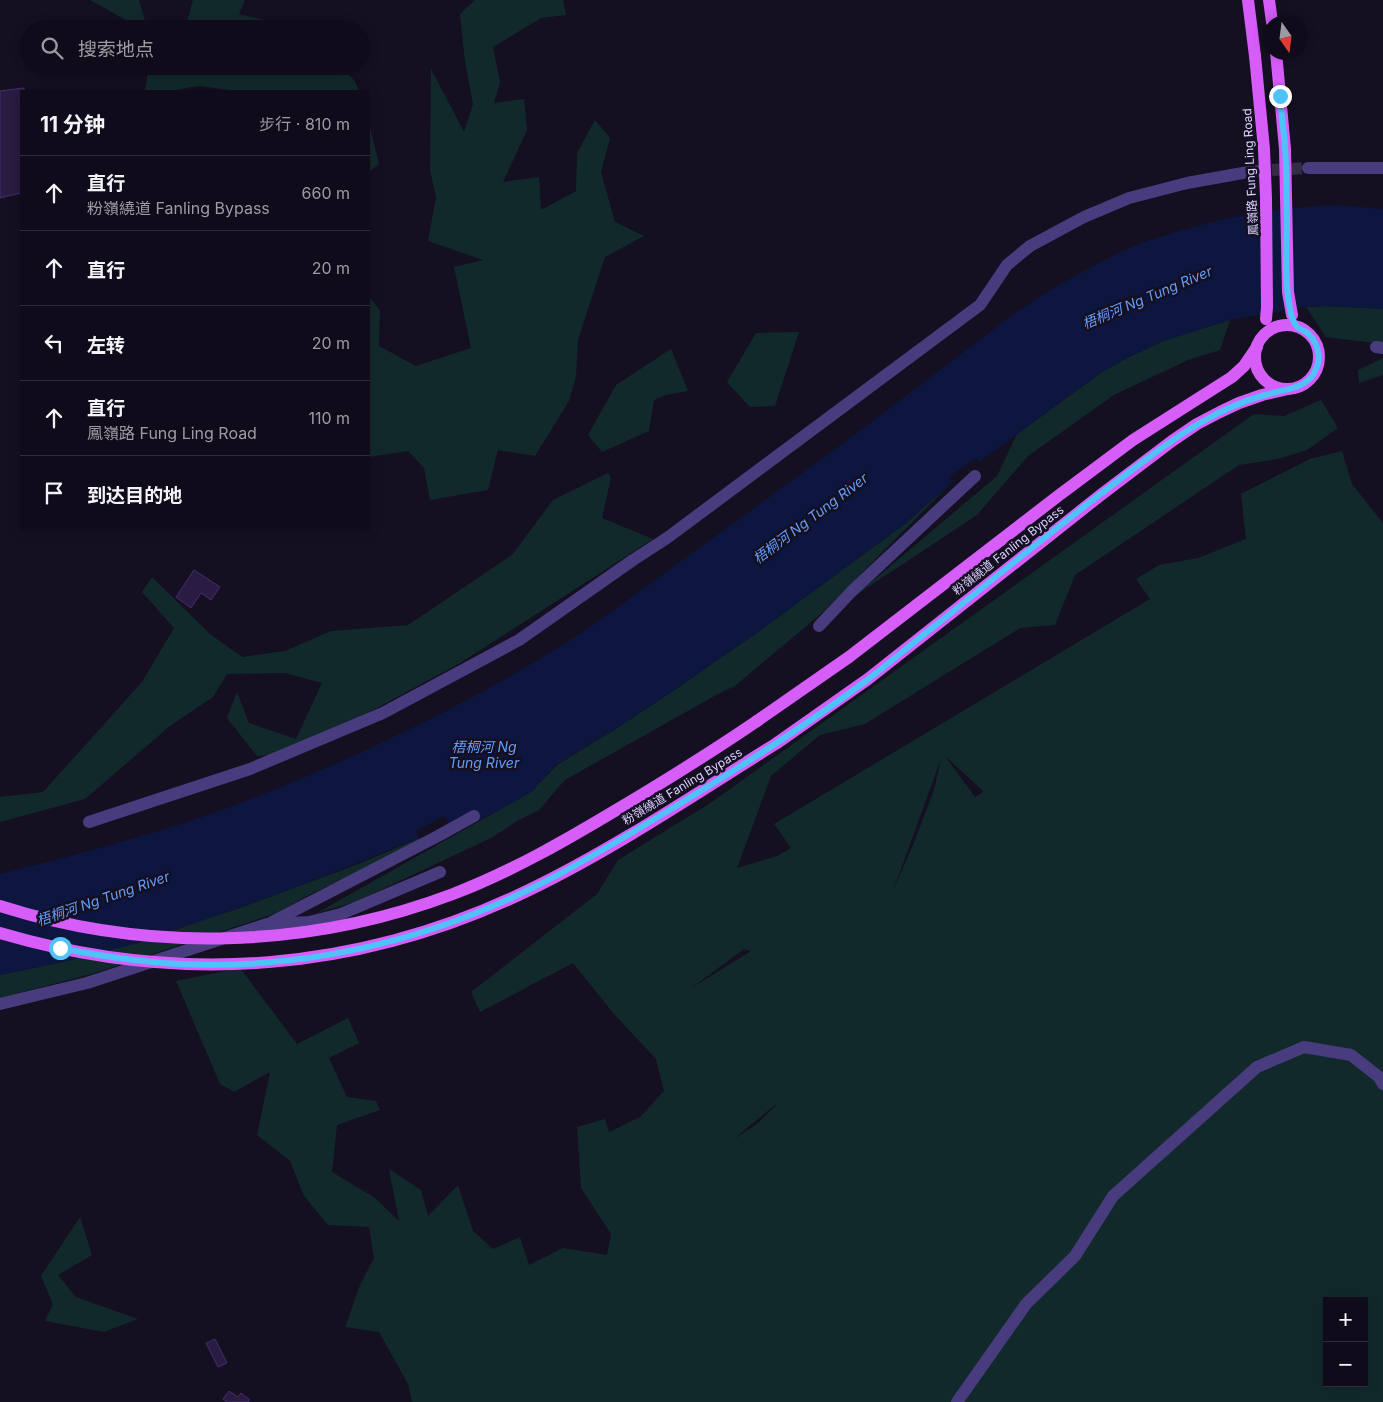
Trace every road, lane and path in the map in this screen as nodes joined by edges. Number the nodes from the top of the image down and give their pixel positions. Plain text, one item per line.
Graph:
1 (1248, 0) edge
2 (1269, 0) edge
3 (1271, 15) edge
4 (1277, 60) edge
5 (1308, 168) tunnel mouth
6 (1383, 168) edge
7 (1254, 171) tunnel mouth
8 (1294, 321) junction
9 (1258, 345) junction
10 (1288, 389) junction
11 (975, 476) dead end
12 (819, 626) dead end
13 (474, 816) dead end
14 (89, 822) dead end
15 (440, 872) dead end
16 (0, 906) edge
17 (267, 924) junction
18 (0, 932) edge
19 (0, 1004) edge
20 (1383, 1084) edge
21 (957, 1402) edge

1 - 9 main road, 鳳嶺路 Fung Ling Road, bridge
2 - 3 main road
4 - 8 main road, bridge
5 - 6 lane
7 - 14 lane
8 - 9 main road
8 - 10 main road
9 - 10 main road
9 - 16 main road, 粉嶺繞道 Fanling Bypass, bridge
10 - 18 main road, 粉嶺繞道 Fanling Bypass, bridge
11 - 12 lane
13 - 17 lane
15 - 17 lane
17 - 19 lane
20 - 21 lane

